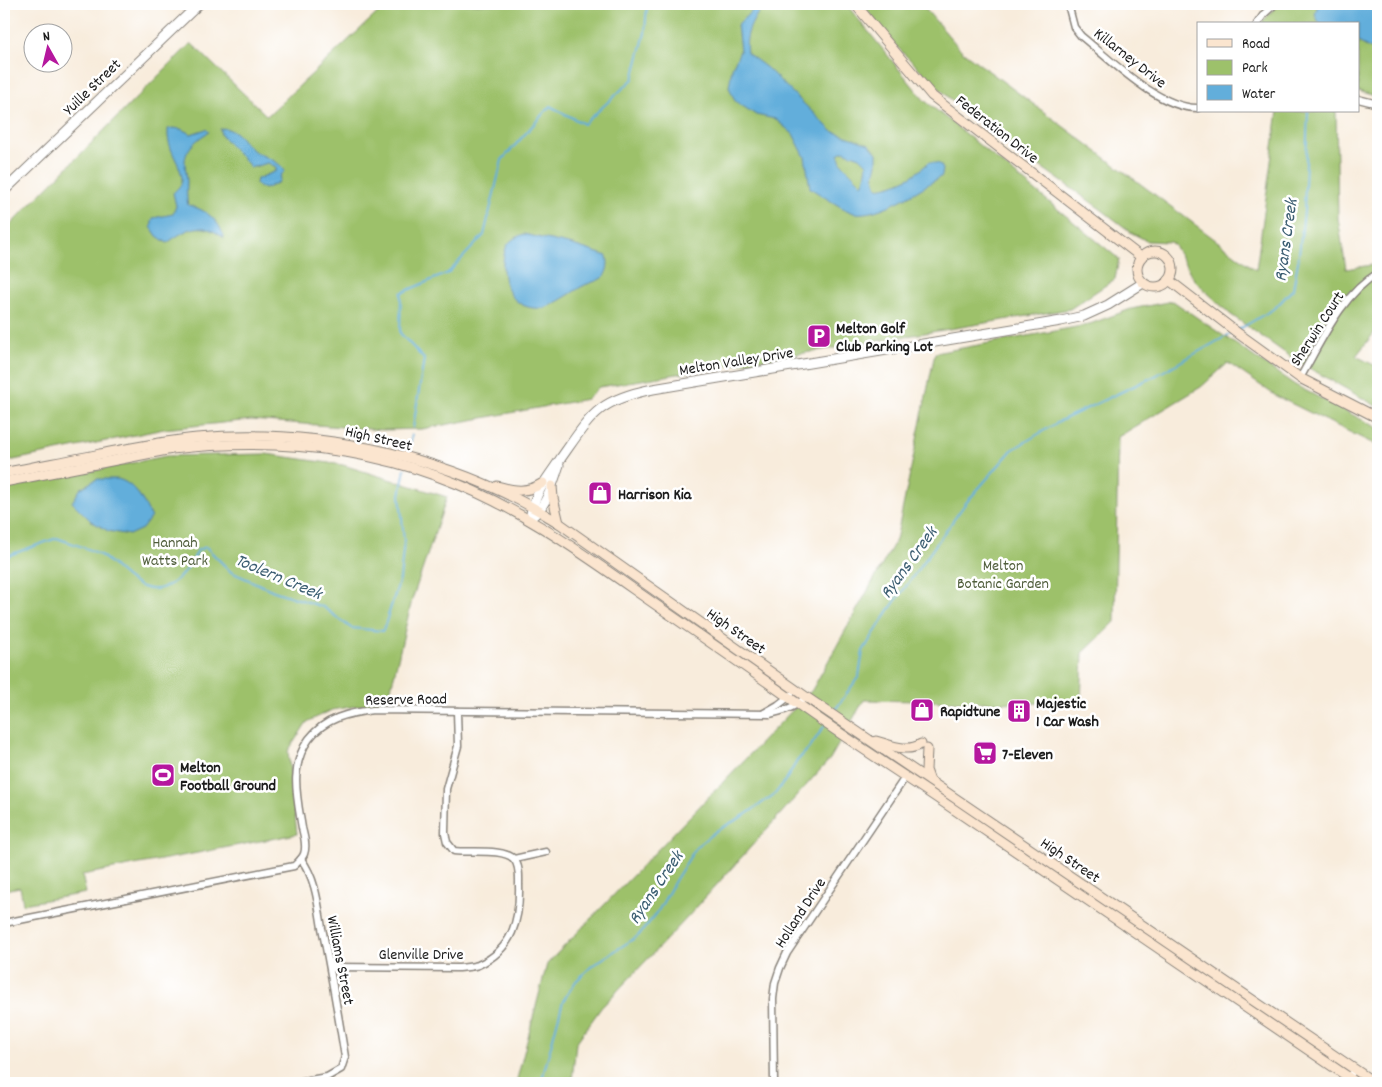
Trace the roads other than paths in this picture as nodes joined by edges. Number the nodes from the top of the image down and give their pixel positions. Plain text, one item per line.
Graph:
1 (199, 4) edge
2 (855, 4) edge
3 (1068, 4) edge
4 (1275, 4) edge
5 (1259, 22) edge
6 (1360, 100) edge
7 (1378, 104) edge
8 (1197, 108) edge
9 (4, 191) edge
10 (1141, 257) junction
11 (1378, 274) edge
12 (1169, 280) junction
13 (1144, 283) junction
14 (1300, 378) junction
15 (1378, 418) edge
16 (394, 458) junction
17 (412, 464) junction
18 (4, 474) edge
19 (461, 476) junction
20 (4, 482) edge
21 (548, 484) junction
22 (535, 509) junction
23 (530, 519) junction
24 (559, 523) junction
25 (796, 689) junction
26 (788, 697) junction
27 (806, 697) junction
28 (798, 705) junction
29 (457, 711) junction
30 (762, 714) junction
31 (869, 740) junction
32 (909, 772) junction
33 (930, 781) junction
34 (546, 852) dead end
35 (301, 859) junction
36 (514, 859) junction
37 (4, 923) edge
38 (330, 967) junction
39 (1349, 1077) edge
40 (292, 1083) edge
41 (774, 1083) edge
42 (1357, 1083) edge
43 (1375, 1083) edge

1 - 9 street, Yuille Street
2 - 10 main road, Federation Drive
3 - 8 street, Killarney Drive
4 - 5 street
6 - 7 street
10 - 12 main road
10 - 13 main road
11 - 14 street, Sherwin Court
12 - 13 main road
12 - 14 main road
13 - 21 street, Melton Valley Drive
14 - 15 main road
16 - 17 main road, High Street
16 - 18 main road, High Street
16 - 20 main road, High Street
17 - 19 main road, High Street
17 - 23 main road, High Street
19 - 21 main road
19 - 22 main road, High Street
21 - 22 street, Melton Valley Drive
21 - 24 main road
22 - 23 street, Melton Valley Drive
22 - 24 main road, High Street
23 - 26 main road, High Street
24 - 25 main road, High Street
25 - 26 street
25 - 27 main road, High Street
26 - 28 main road, High Street
26 - 30 street
27 - 28 street, Reserve Road
27 - 31 main road, High Street
28 - 30 street, Reserve Road
28 - 32 main road, High Street
29 - 30 street, Reserve Road
29 - 35 street, Reserve Road
29 - 36 street
31 - 32 main road, High Street
31 - 33 main road
32 - 33 main road, High Street
32 - 39 main road, High Street
32 - 41 street, Holland Drive
33 - 39 main road, High Street
34 - 36 street
35 - 37 street
35 - 38 street, Williams Street
36 - 38 street, Glenville Drive
38 - 40 street, Williams Street
39 - 42 main road, High Street
39 - 43 main road, High Street

